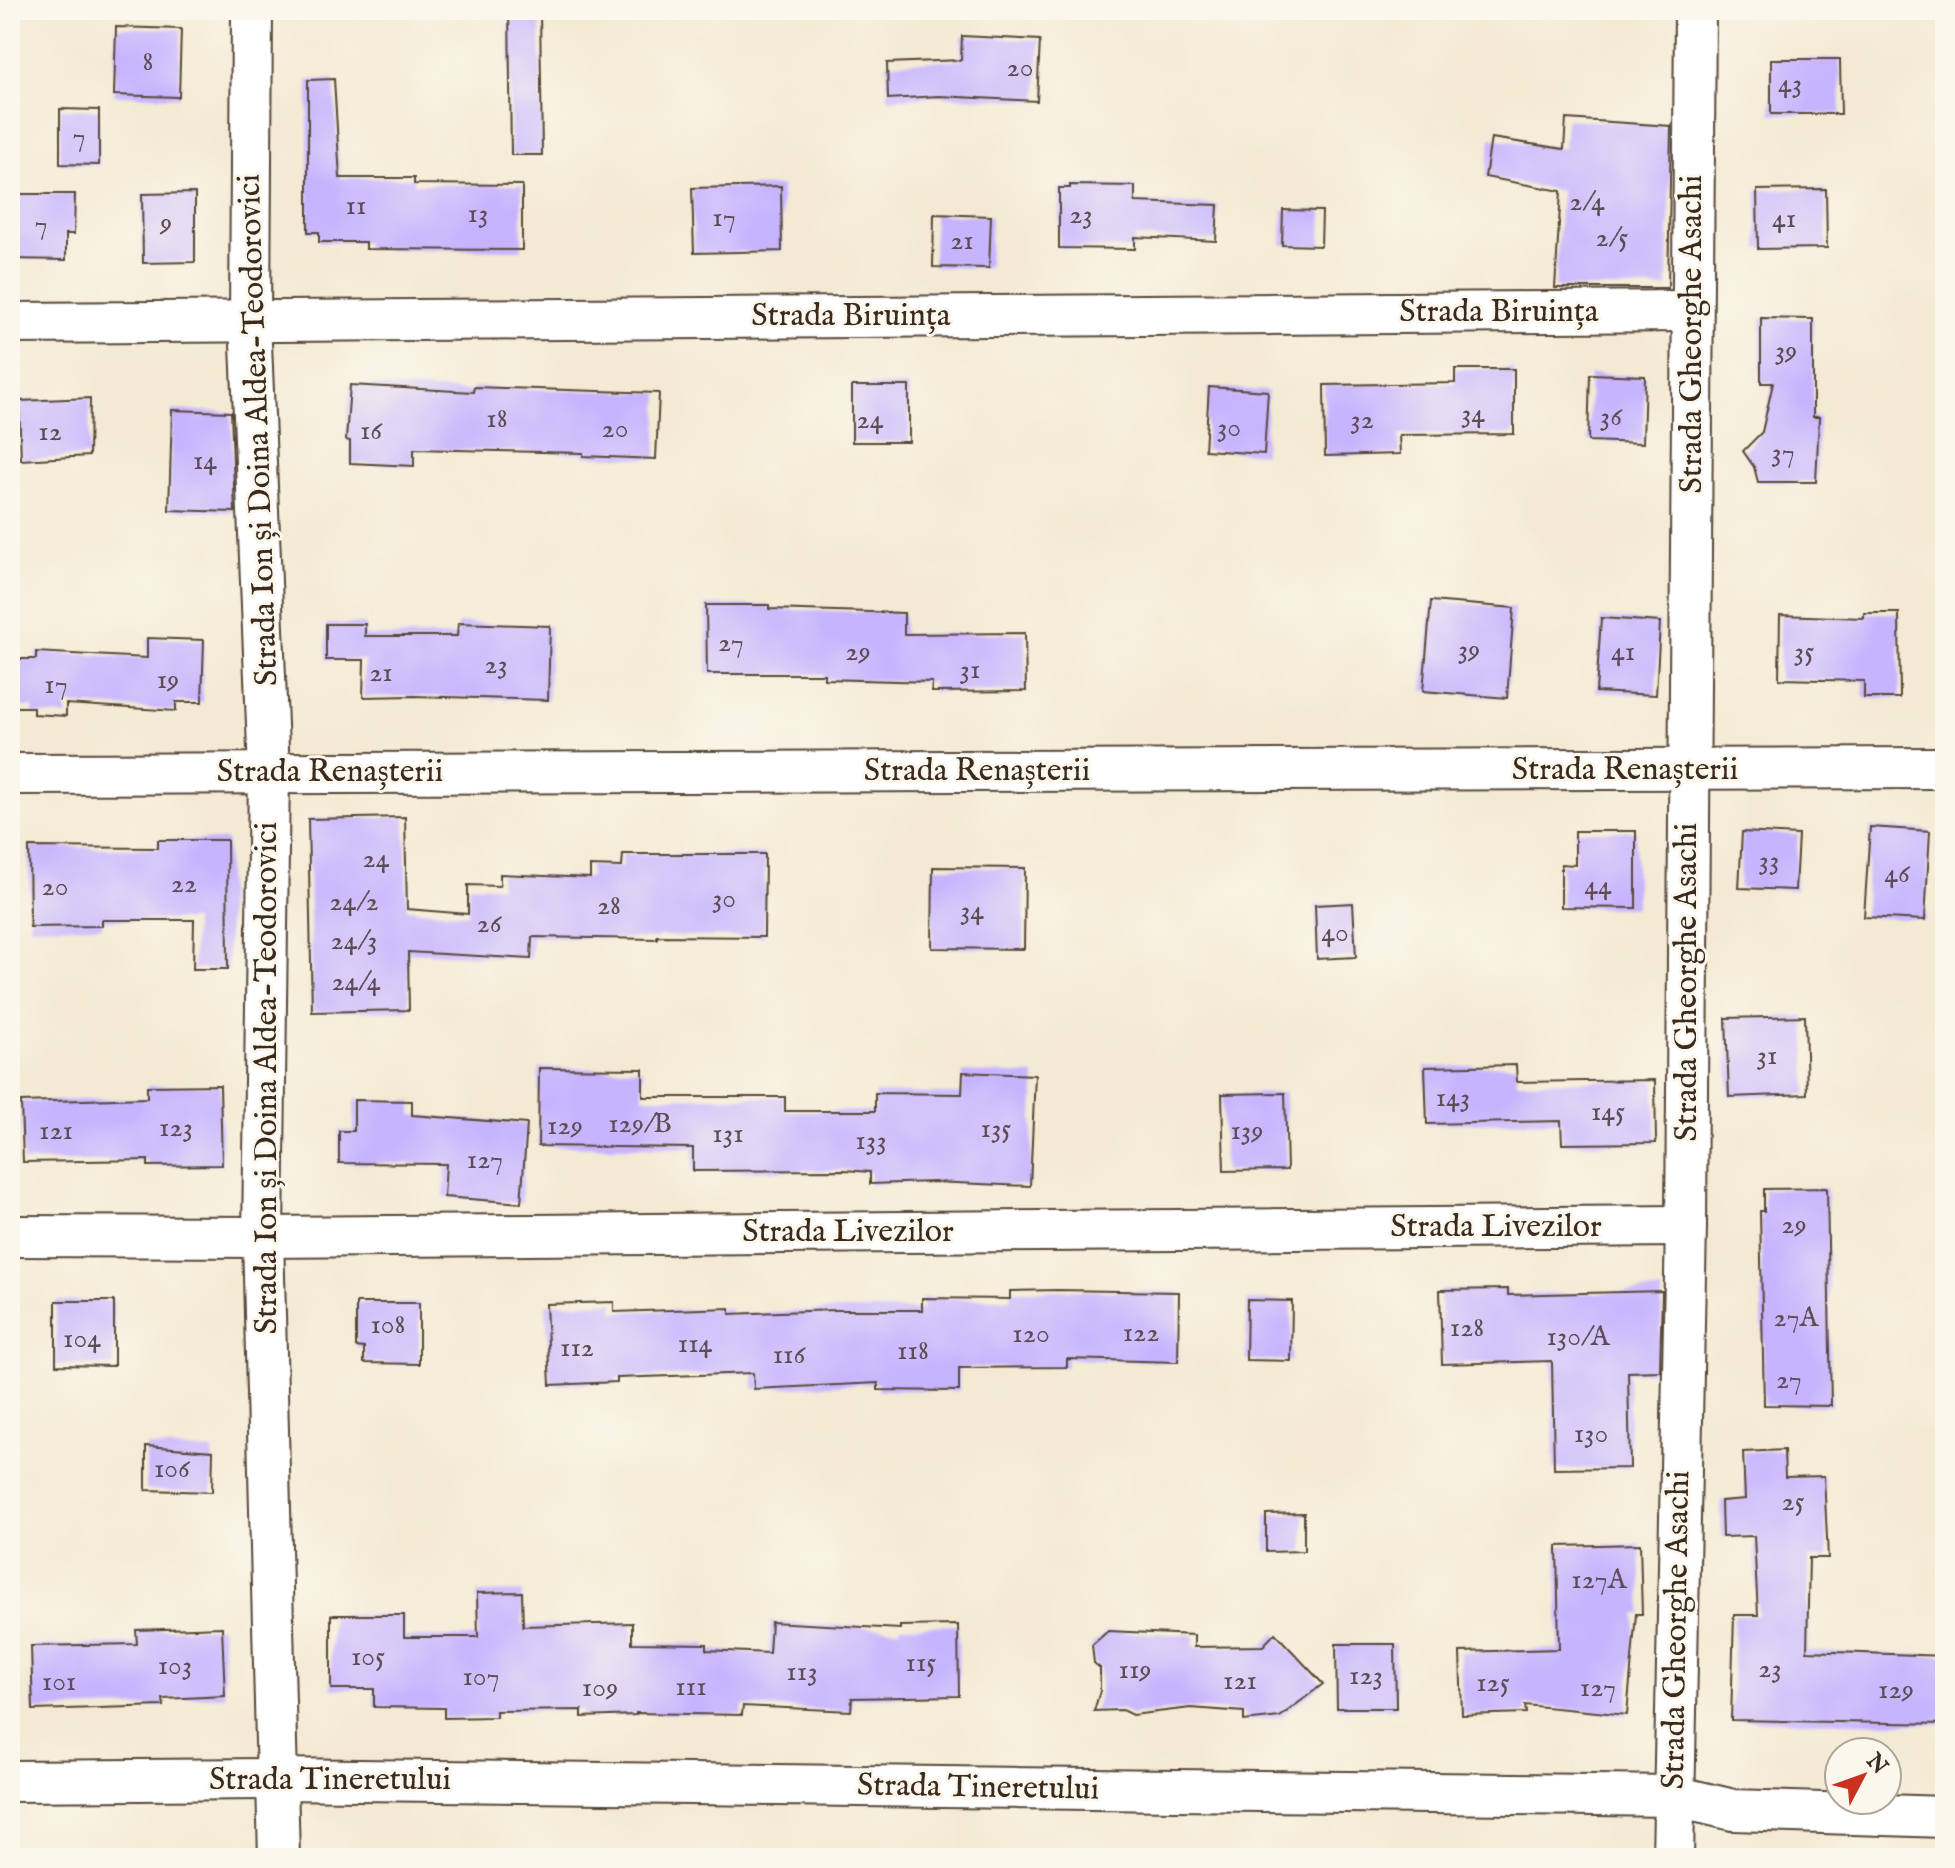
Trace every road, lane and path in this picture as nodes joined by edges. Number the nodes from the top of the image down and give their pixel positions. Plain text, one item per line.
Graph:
1 (252, 10) edge
2 (1695, 10) edge
3 (1692, 311) junction
4 (250, 320) junction
5 (10, 323) edge
6 (1945, 768) edge
7 (1688, 771) junction
8 (269, 772) junction
9 (10, 774) edge
10 (1686, 1226) junction
11 (10, 1236) edge
12 (263, 1237) junction
13 (278, 1779) junction
14 (10, 1781) edge
15 (1674, 1796) junction
16 (1945, 1817) edge
17 (279, 1858) edge
18 (1673, 1858) edge

1 - 4 street, Strada Ion și Doina Aldea-Teodorovici
2 - 3 street, Strada Gheorghe Asachi
3 - 4 street, Strada Biruința
3 - 7 street, Strada Gheorghe Asachi
4 - 5 street, Strada Biruința
4 - 8 street, Strada Ion și Doina Aldea-Teodorovici
6 - 7 street, Strada Renașterii
7 - 8 street, Strada Renașterii
7 - 10 street, Strada Gheorghe Asachi
8 - 9 street, Strada Renașterii
8 - 12 street, Strada Ion și Doina Aldea-Teodorovici
10 - 12 street, Strada Livezilor
10 - 15 street, Strada Gheorghe Asachi
11 - 12 street, Strada Livezilor
12 - 13 street, Strada Ion și Doina Aldea-Teodorovici
13 - 14 street, Strada Tineretului
13 - 15 street, Strada Tineretului
13 - 17 street, Strada Ion și Doina Aldea-Teodorovici
15 - 16 street, Strada Tineretului
15 - 18 street, Strada Gheorghe Asachi

